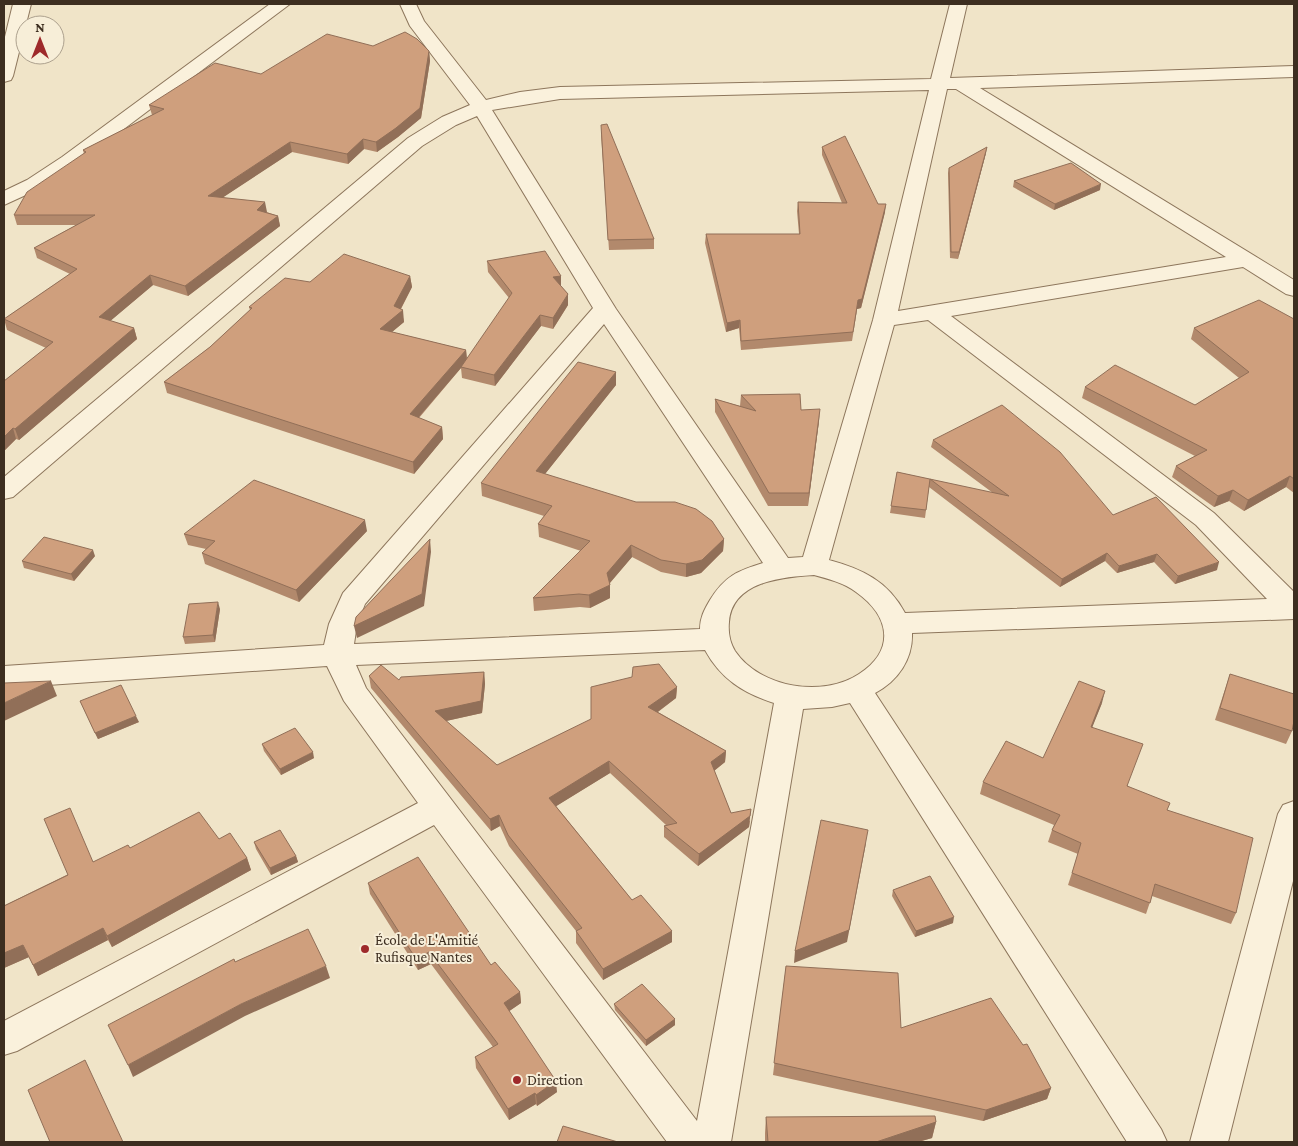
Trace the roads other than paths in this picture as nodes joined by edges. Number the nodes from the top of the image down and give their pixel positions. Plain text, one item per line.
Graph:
1 (22, 4) edge
2 (281, 4) edge
3 (408, 4) edge
4 (958, 4) edge
5 (10, 33) edge
6 (1294, 70) edge
7 (4, 76) edge
8 (949, 83) junction
9 (481, 107) junction
10 (4, 199) edge
11 (1245, 260) junction
12 (1294, 289) edge
13 (605, 309) junction
14 (932, 312) junction
15 (884, 320) junction
16 (4, 491) edge
17 (814, 566) junction
18 (780, 567) junction
19 (1294, 608) edge
20 (898, 623) junction
21 (715, 639) junction
22 (337, 655) junction
23 (4, 677) edge
24 (857, 690) junction
25 (790, 696) junction
26 (439, 807) junction
27 (1294, 814) edge
28 (4, 1039) edge
29 (690, 1142) edge
30 (712, 1142) edge
31 (1148, 1142) edge
32 (1209, 1142) edge

1 - 5 street
2 - 10 street
3 - 9 street
4 - 8 street
5 - 7 street
6 - 8 street
8 - 9 street
8 - 11 street
8 - 15 street
9 - 13 street
9 - 16 street
11 - 12 street
11 - 14 street
13 - 18 street
13 - 22 street
14 - 15 street
14 - 19 street
15 - 17 street
17 - 18 street
17 - 20 street
18 - 21 street
19 - 20 street
20 - 24 street
21 - 22 street
21 - 25 street
22 - 23 street
22 - 26 street
24 - 25 street
24 - 31 street
25 - 30 street
26 - 28 street
26 - 29 street
27 - 32 street

